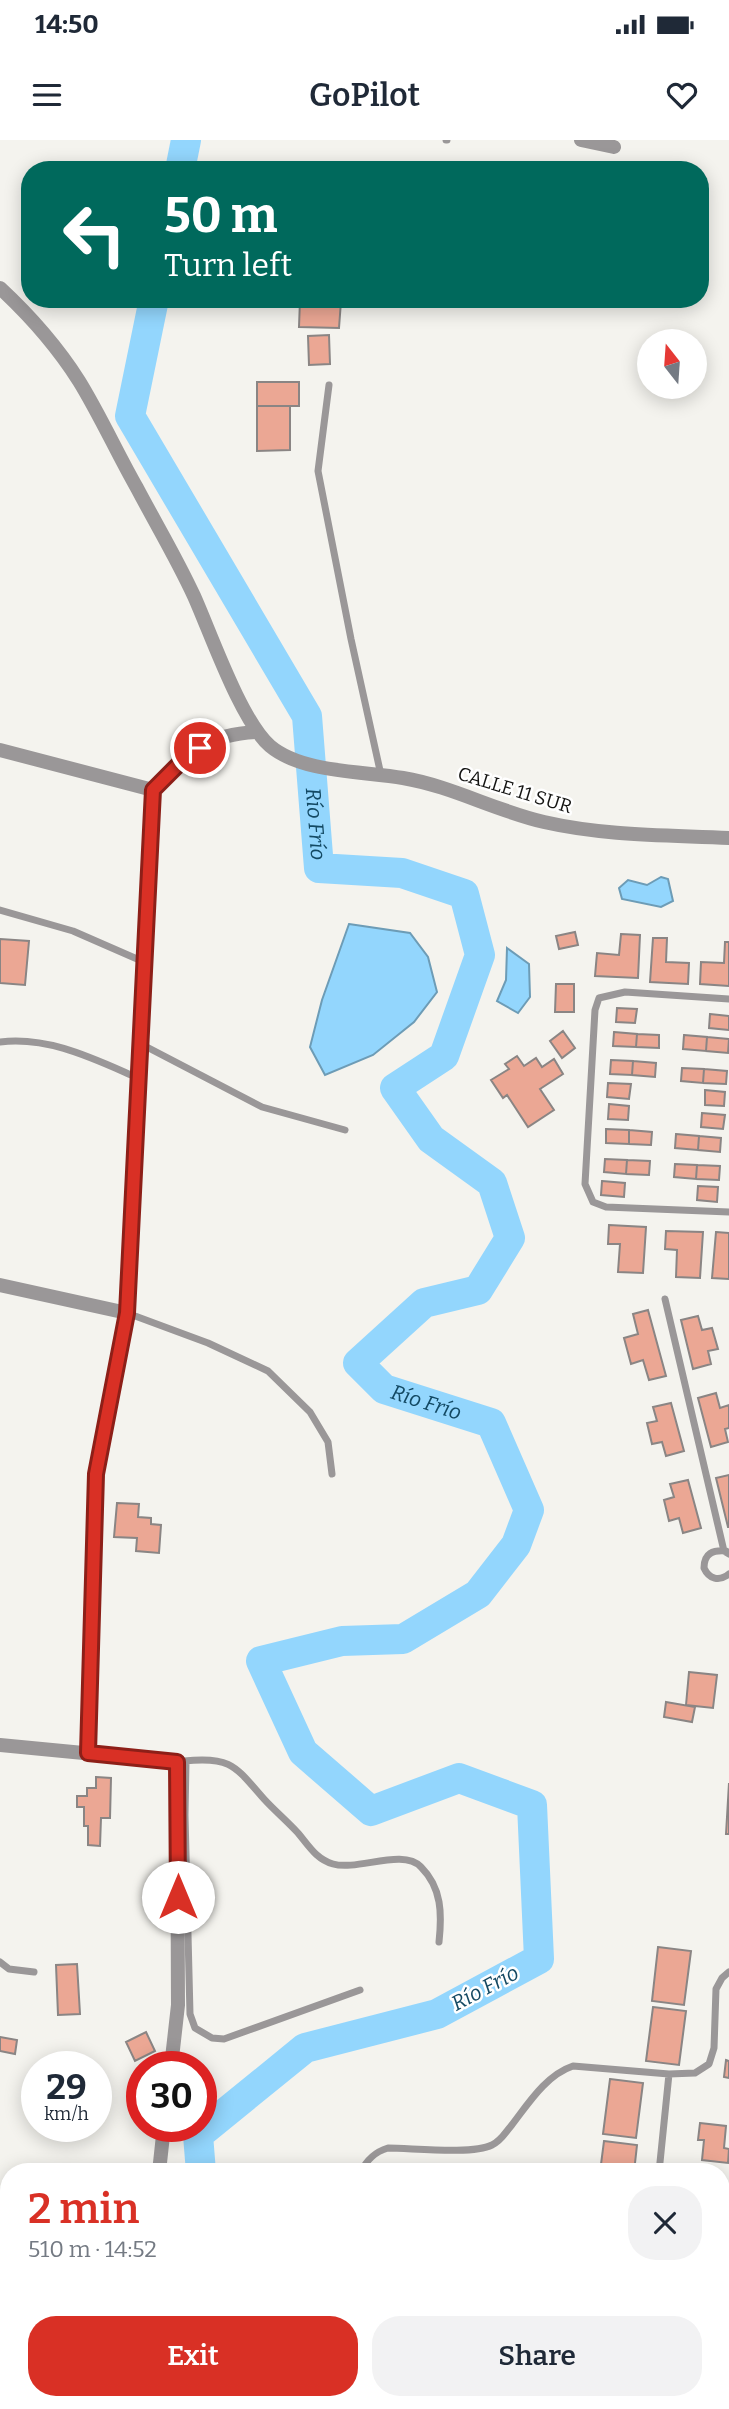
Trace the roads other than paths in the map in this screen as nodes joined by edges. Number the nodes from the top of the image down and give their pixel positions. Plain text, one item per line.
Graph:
1 (581, 140) edge
2 (614, 147) dead end
3 (0, 288) edge
4 (21, 307) edge
5 (22, 308) edge
6 (329, 385) dead end
7 (256, 732) junction
8 (0, 750) edge
9 (381, 776) junction
10 (153, 790) junction
11 (729, 838) edge
12 (0, 910) edge
13 (144, 962) junction
14 (729, 999) edge
15 (0, 1042) edge
16 (140, 1044) junction
17 (138, 1078) junction
18 (345, 1130) dead end
19 (729, 1212) edge
20 (0, 1285) edge
21 (664, 1299) dead end
22 (127, 1313) junction
23 (332, 1474) dead end
24 (727, 1552) edge
25 (729, 1574) edge
26 (0, 1745) edge
27 (88, 1753) junction
28 (181, 1761) junction
29 (439, 1942) dead end
30 (0, 1962) edge
31 (34, 1972) dead end
32 (729, 1972) edge
33 (360, 1990) dead end
34 (173, 2051) edge
35 (669, 2074) junction
36 (162, 2142) edge
37 (160, 2163) edge
38 (367, 2163) edge
39 (660, 2163) edge

1 - 2 street
3 - 4 street
5 - 7 street
6 - 9 lane
7 - 9 street, CALLE 11 SUR
7 - 10 street
8 - 10 street
9 - 11 street, CALLE 11 SUR
10 - 13 street
12 - 13 lane
13 - 16 street
14 - 19 lane
15 - 17 lane
16 - 17 street
16 - 18 lane
17 - 22 street
20 - 22 street
21 - 24 lane
22 - 23 lane
22 - 27 street
24 - 25 lane
26 - 27 street
27 - 28 street
28 - 29 lane
28 - 33 lane
28 - 34 street
30 - 31 lane
32 - 35 lane
35 - 38 lane
35 - 39 lane
36 - 37 street

